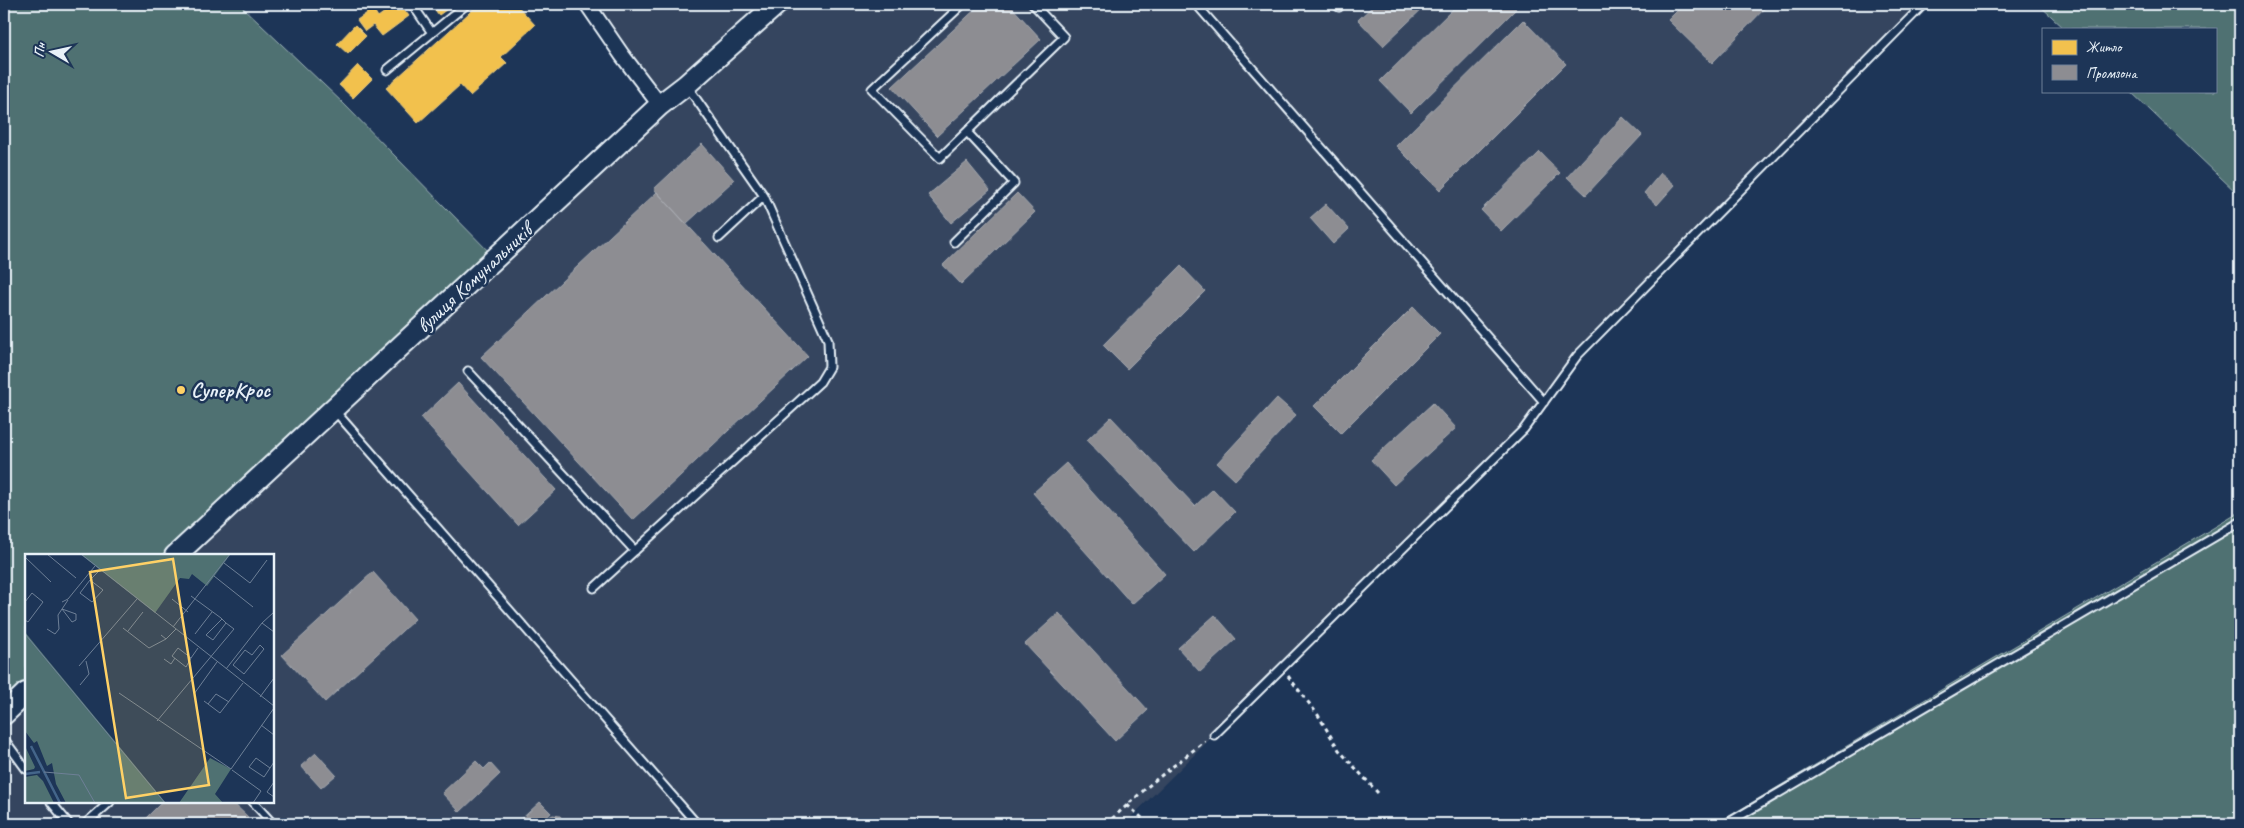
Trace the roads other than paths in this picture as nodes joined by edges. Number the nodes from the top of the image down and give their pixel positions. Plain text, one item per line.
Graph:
1 (412, 4) edge
2 (466, 4) edge
3 (587, 4) edge
4 (777, 4) edge
5 (963, 4) edge
6 (1033, 4) edge
7 (1196, 4) edge
8 (1924, 4) edge
9 (432, 33) junction
10 (387, 70) dead end
11 (686, 85) junction
12 (660, 105) junction
13 (967, 132) junction
14 (764, 196) junction
15 (719, 238) dead end
16 (954, 242) dead end
17 (468, 371) dead end
18 (1544, 402) junction
19 (334, 408) junction
20 (2240, 522) edge
21 (635, 551) junction
22 (177, 554) edge
23 (594, 588) dead end
24 (25, 694) edge
25 (4, 714) edge
26 (1214, 734) road end
27 (4, 739) edge
28 (25, 768) edge
29 (53, 803) edge
30 (109, 803) edge
31 (254, 803) edge
32 (69, 824) edge
33 (85, 824) edge
34 (272, 824) edge
35 (697, 824) edge
36 (1726, 824) edge

1 - 9 lane
2 - 9 lane
3 - 12 street
4 - 11 street, вулиця Комунальників
5 - 13 lane
6 - 13 lane
7 - 18 lane
8 - 18 lane
9 - 10 lane
11 - 12 street, вулиця Комунальників
11 - 14 lane
12 - 19 street, вулиця Комунальників
13 - 16 lane
14 - 15 lane
14 - 21 lane
17 - 21 lane
18 - 26 lane
19 - 22 street, вулиця Комунальників
19 - 35 lane
20 - 36 lane
21 - 23 lane
24 - 25 street
27 - 28 lane
29 - 32 lane
30 - 33 lane
31 - 34 lane

